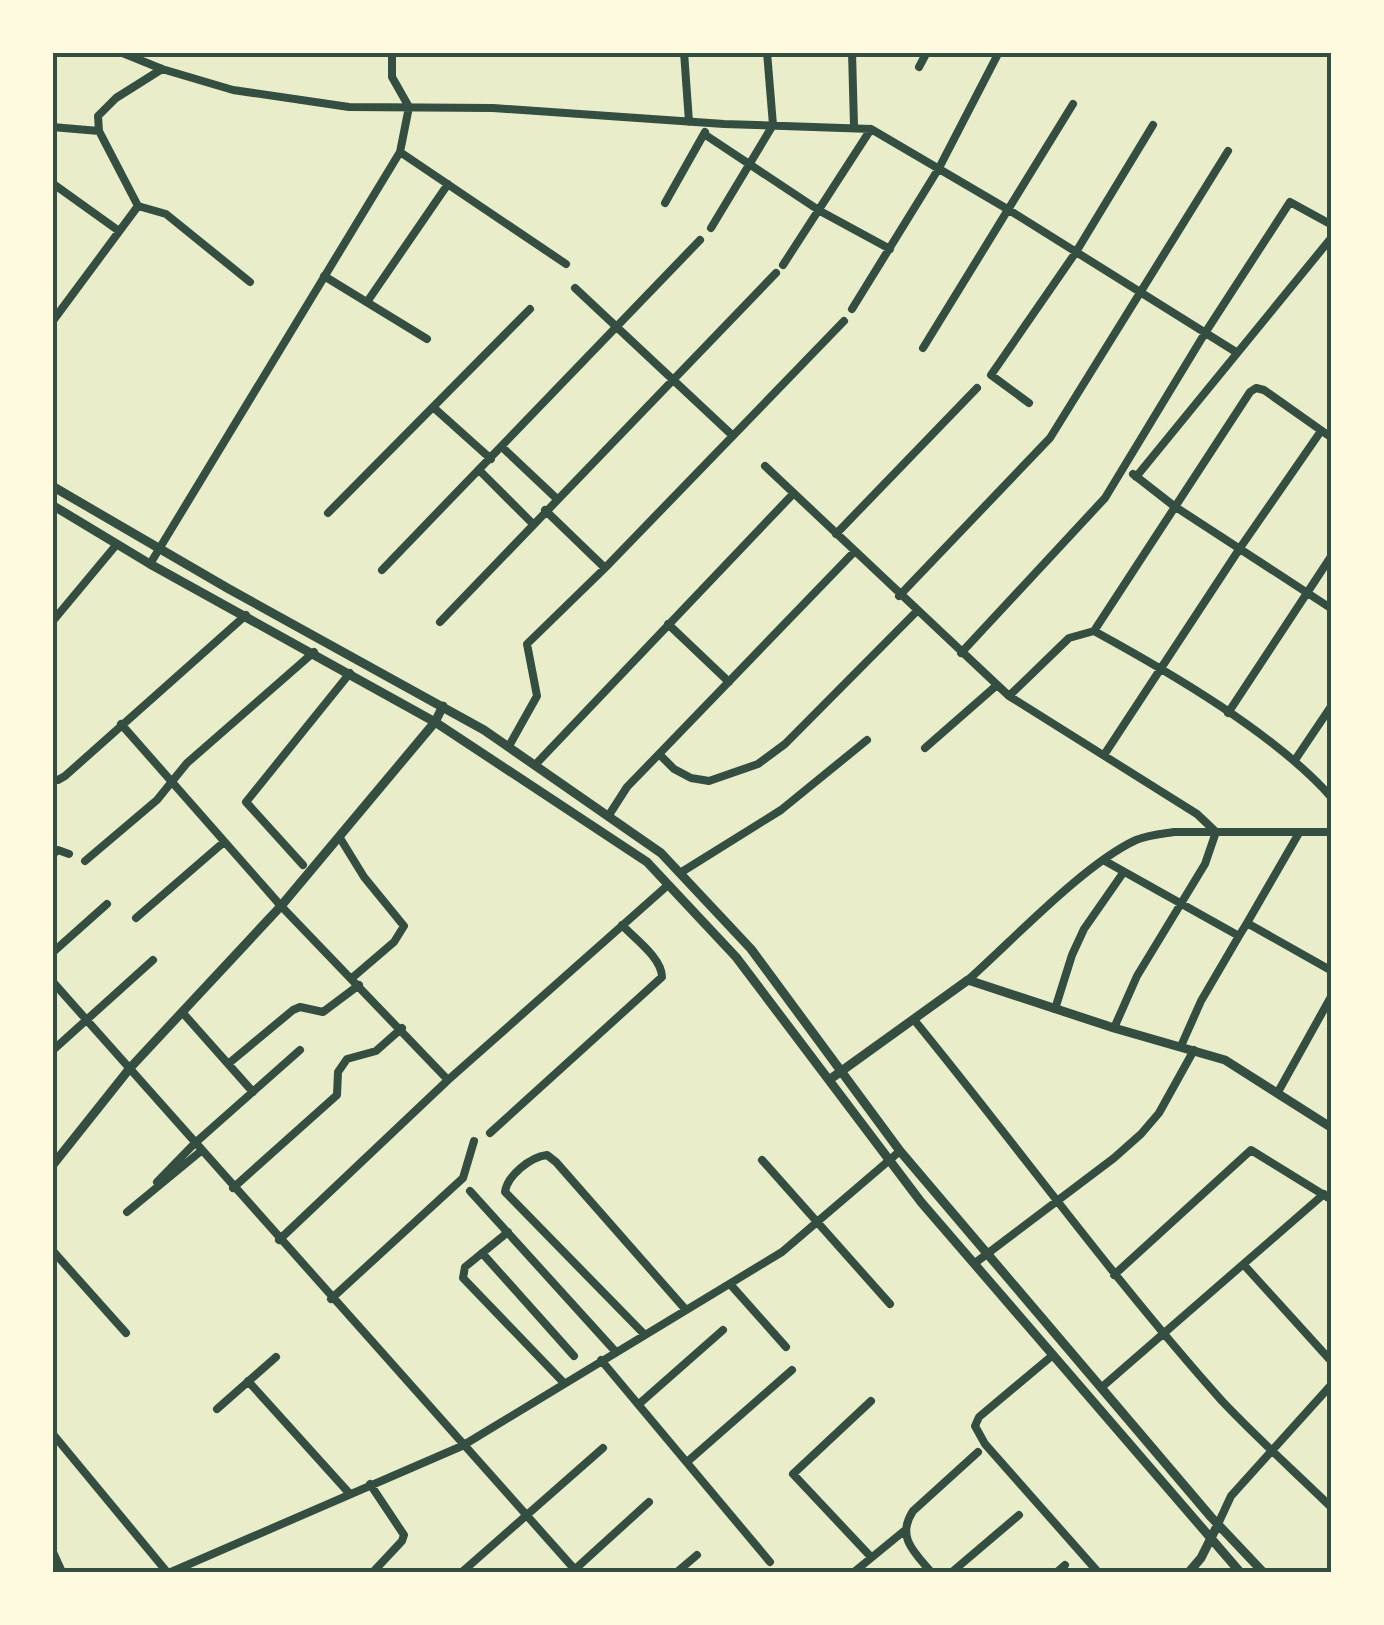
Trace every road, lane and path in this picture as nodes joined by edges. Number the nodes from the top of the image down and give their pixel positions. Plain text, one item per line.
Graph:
1 (120, 52) edge
2 (392, 52) edge
3 (684, 52) edge
4 (768, 52) edge
5 (852, 52) edge
6 (927, 52) edge
7 (999, 52) edge
8 (919, 67) dead end
9 (162, 70) junction
10 (1073, 104) dead end
11 (410, 107) junction
12 (689, 122) junction
13 (710, 123) junction
14 (773, 125) junction
15 (854, 126) junction
16 (1153, 126) dead end
17 (52, 127) edge
18 (870, 129) junction
19 (99, 131) junction
20 (704, 134) junction
21 (1228, 151) dead end
22 (400, 152) junction
23 (749, 165) junction
24 (938, 168) junction
25 (52, 183) edge
26 (448, 184) junction
27 (666, 203) dead end
28 (138, 206) junction
29 (1009, 210) junction
30 (820, 211) junction
31 (1332, 225) edge
32 (711, 228) dead end
33 (120, 231) junction
34 (1332, 237) edge
35 (700, 240) dead end
36 (890, 249) junction
37 (1076, 252) junction
38 (1319, 252) junction
39 (1332, 261) edge
40 (566, 264) dead end
41 (324, 276) junction
42 (250, 282) dead end
43 (575, 288) dead end
44 (1142, 292) junction
45 (367, 302) junction
46 (852, 308) dead end
47 (530, 309) dead end
48 (844, 321) dead end
49 (52, 322) edge
50 (614, 326) junction
51 (1205, 333) junction
52 (427, 339) dead end
53 (924, 348) dead end
54 (1236, 352) junction
55 (672, 377) junction
56 (977, 388) dead end
57 (1030, 404) dead end
58 (433, 407) junction
59 (1321, 431) junction
60 (732, 435) junction
61 (1332, 438) edge
62 (502, 447) junction
63 (490, 459) junction
64 (765, 466) dead end
65 (1126, 468) junction
66 (480, 471) junction
67 (1136, 477) junction
68 (52, 486) edge
69 (793, 494) junction
70 (556, 498) junction
71 (52, 505) edge
72 (1174, 506) junction
73 (545, 510) junction
74 (328, 512) dead end
75 (533, 524) junction
76 (836, 534) junction
77 (117, 544) junction
78 (1240, 548) junction
79 (159, 549) junction
80 (854, 552) junction
81 (1332, 554) edge
82 (150, 564) junction
83 (605, 568) junction
84 (382, 570) dead end
85 (1306, 592) junction
86 (900, 596) junction
87 (1332, 609) edge
88 (916, 612) junction
89 (246, 615) junction
90 (52, 622) edge
91 (440, 622) dead end
92 (668, 624) junction
93 (1094, 631) junction
94 (314, 652) junction
95 (962, 653) junction
96 (1160, 671) junction
97 (350, 673) junction
98 (729, 682) junction
99 (997, 685) junction
100 (1009, 696) junction
101 (1332, 705) edge
102 (443, 706) junction
103 (1228, 713) junction
104 (435, 722) junction
105 (121, 724) junction
106 (867, 740) dead end
107 (508, 746) junction
108 (926, 748) dead end
109 (659, 754) junction
110 (1104, 755) junction
111 (1295, 760) junction
112 (535, 765) junction
113 (52, 779) edge
114 (172, 782) junction
115 (1332, 798) edge
116 (610, 815) junction
117 (1216, 832) junction
118 (1332, 832) edge
119 (1299, 833) junction
120 (340, 838) junction
121 (224, 842) junction
122 (52, 854) edge
123 (69, 854) dead end
124 (86, 860) dead end
125 (1105, 861) junction
126 (303, 865) dead end
127 (680, 873) junction
128 (1123, 873) junction
129 (668, 885) junction
130 (107, 904) dead end
131 (1179, 904) junction
132 (281, 906) junction
133 (136, 918) dead end
134 (1247, 923) junction
135 (622, 925) junction
136 (1239, 936) junction
137 (52, 954) edge
138 (153, 960) dead end
139 (1332, 971) edge
140 (968, 980) junction
141 (52, 981) edge
142 (355, 982) junction
143 (1332, 995) edge
144 (1055, 1009) junction
145 (182, 1012) junction
146 (87, 1020) junction
147 (915, 1021) junction
148 (402, 1028) junction
149 (1114, 1028) junction
150 (1181, 1046) junction
151 (300, 1050) dead end
152 (1194, 1050) junction
153 (52, 1051) edge
154 (228, 1064) junction
155 (130, 1068) junction
156 (842, 1070) junction
157 (448, 1080) junction
158 (829, 1080) junction
159 (253, 1092) junction
160 (1278, 1092) junction
161 (1332, 1128) edge
162 (490, 1133) dead end
163 (474, 1141) dead end
164 (198, 1147) junction
165 (900, 1150) junction
166 (762, 1160) dead end
167 (889, 1160) junction
168 (52, 1166) edge
169 (157, 1182) dead end
170 (233, 1188) junction
171 (470, 1191) dead end
172 (1328, 1197) edge
173 (1057, 1202) junction
174 (127, 1212) dead end
175 (817, 1224) junction
176 (508, 1232) junction
177 (279, 1240) junction
178 (52, 1250) edge
179 (482, 1252) junction
180 (988, 1254) junction
181 (975, 1263) junction
182 (1244, 1264) junction
183 (1114, 1275) junction
184 (730, 1284) junction
185 (331, 1298) junction
186 (890, 1304) dead end
187 (686, 1310) junction
188 (724, 1330) dead end
189 (126, 1333) dead end
190 (644, 1334) junction
191 (1165, 1335) junction
192 (786, 1348) dead end
193 (616, 1351) junction
194 (574, 1356) dead end
195 (1053, 1356) junction
196 (276, 1357) dead end
197 (602, 1360) junction
198 (1332, 1362) edge
199 (792, 1370) dead end
200 (248, 1381) junction
201 (564, 1383) junction
202 (1332, 1384) edge
203 (1102, 1387) junction
204 (871, 1401) dead end
205 (639, 1404) junction
206 (217, 1409) dead end
207 (52, 1433) edge
208 (462, 1446) junction
209 (603, 1448) dead end
210 (1270, 1449) junction
211 (978, 1452) dead end
212 (687, 1462) junction
213 (370, 1484) junction
214 (349, 1492) junction
215 (649, 1502) dead end
216 (1332, 1508) edge
217 (1019, 1515) dead end
218 (526, 1516) junction
219 (1218, 1524) junction
220 (904, 1532) junction
221 (1212, 1540) junction
222 (52, 1550) edge
223 (697, 1556) dead end
224 (871, 1557) junction
225 (770, 1562) dead end
226 (1065, 1565) dead end
227 (62, 1572) edge
228 (169, 1572) edge
229 (373, 1572) edge
230 (462, 1572) edge
231 (574, 1572) edge
232 (678, 1572) edge
233 (854, 1572) edge
234 (931, 1572) edge
235 (952, 1572) edge
236 (1057, 1572) edge
237 (1098, 1572) edge
238 (1189, 1572) edge
239 (1240, 1572) edge
240 (1262, 1572) edge

1 - 9 street
2 - 11 street
3 - 12 street
4 - 14 street
5 - 15 street
6 - 8 street
7 - 24 street
9 - 11 street
9 - 19 street
10 - 29 street
11 - 12 street
11 - 22 street
12 - 13 street
13 - 14 street
13 - 20 street
14 - 15 street
14 - 23 street
15 - 18 street
16 - 37 street
17 - 19 street
18 - 24 street
18 - 30 street
19 - 28 street
20 - 23 street
20 - 27 street
21 - 44 street
22 - 26 street
22 - 41 street
23 - 30 street
23 - 32 street
24 - 29 street
24 - 36 street
25 - 33 street
26 - 40 street
26 - 45 street
28 - 33 street
28 - 42 street
29 - 37 street
29 - 53 street
30 - 36 street
30 - 55 street
31 - 51 street
33 - 49 street
34 - 38 street
35 - 50 street
36 - 46 street
37 - 44 street
37 - 57 street
38 - 39 street
38 - 54 street
41 - 45 street
41 - 79 street
43 - 50 street
44 - 51 street
44 - 86 street
45 - 52 street
47 - 58 street
48 - 60 street
50 - 55 street
50 - 62 street
51 - 54 street
51 - 65 street
54 - 67 street
55 - 60 street
55 - 70 street
56 - 76 street
58 - 63 street
58 - 74 street
59 - 61 street
59 - 72 street
59 - 78 street
60 - 83 street
62 - 63 street
62 - 70 street
63 - 66 street
64 - 69 street
65 - 67 street
65 - 95 street
66 - 75 street
66 - 84 street
67 - 72 street
68 - 79 street
69 - 76 street
69 - 92 street
70 - 73 street
71 - 77 street
72 - 78 street
72 - 93 street
73 - 75 street
73 - 83 street
75 - 91 street
76 - 80 street
77 - 82 street
77 - 90 street
78 - 85 street
78 - 96 street
79 - 82 street
79 - 102 street
80 - 86 street
80 - 98 street
81 - 85 street
82 - 89 street
83 - 107 street
85 - 87 street
85 - 103 street
86 - 88 street
88 - 95 street
88 - 109 street
89 - 94 street
89 - 105 street
92 - 98 street
92 - 112 street
93 - 96 street
93 - 100 street
94 - 97 street
94 - 114 street
95 - 99 street
96 - 103 street
96 - 110 street
97 - 104 street
97 - 126 street
98 - 109 street
99 - 100 street
99 - 108 street
100 - 110 street
101 - 111 street
102 - 104 street
102 - 107 street
103 - 111 street
104 - 120 street
104 - 129 street
105 - 113 street
105 - 114 street
106 - 127 street
107 - 112 street
109 - 116 street
110 - 117 street
111 - 115 street
112 - 116 street
114 - 121 street
114 - 124 street
116 - 127 street
117 - 119 street
117 - 125 street
117 - 131 street
118 - 119 street
119 - 134 street
120 - 132 street
120 - 142 street
121 - 132 street
121 - 133 street
122 - 123 street
125 - 128 street
125 - 140 street
127 - 156 street
128 - 131 street
128 - 144 street
129 - 135 street
129 - 158 street
130 - 137 street
131 - 136 street
131 - 149 street
132 - 142 street
132 - 145 street
134 - 136 street
134 - 139 street
135 - 157 street
135 - 162 street
136 - 150 street
138 - 146 street
140 - 144 street
140 - 147 street
141 - 146 street
142 - 148 street
142 - 154 street
143 - 160 street
144 - 149 street
145 - 154 street
145 - 155 street
146 - 153 street
146 - 155 street
147 - 156 street
147 - 173 street
148 - 157 street
148 - 170 street
149 - 150 street
150 - 152 street
151 - 159 street
152 - 160 street
152 - 173 street
154 - 159 street
155 - 164 street
155 - 168 street
156 - 158 street
156 - 165 street
157 - 177 street
158 - 167 street
159 - 164 street
160 - 161 street
163 - 185 street
164 - 169 street
164 - 170 street
164 - 174 street
165 - 167 street
165 - 180 street
166 - 175 street
167 - 175 street
167 - 181 street
170 - 177 street
171 - 176 street
172 - 182 street
172 - 183 street
173 - 180 street
173 - 183 street
175 - 184 street
175 - 186 street
176 - 179 street
176 - 193 street
177 - 185 street
178 - 189 street
179 - 194 street
179 - 201 street
180 - 181 street
180 - 203 street
181 - 195 street
182 - 191 street
182 - 198 street
183 - 191 street
184 - 187 street
184 - 192 street
185 - 208 street
187 - 190 street
187 - 190 street
188 - 205 street
190 - 193 street
191 - 203 street
191 - 210 street
193 - 197 street
195 - 221 street
195 - 237 street
196 - 200 street
197 - 201 street
197 - 205 street
199 - 212 street
200 - 206 street
200 - 214 street
201 - 208 street
202 - 210 street
203 - 219 street
204 - 224 street
205 - 212 street
207 - 228 street
208 - 213 street
208 - 218 street
209 - 218 street
210 - 216 street
210 - 219 street
211 - 220 street
212 - 225 street
213 - 214 street
213 - 229 street
214 - 228 street
215 - 231 street
217 - 235 street
218 - 230 street
218 - 231 street
219 - 221 street
219 - 240 street
220 - 224 street
220 - 234 street
221 - 238 street
221 - 239 street
222 - 227 street
223 - 232 street
224 - 233 street
226 - 236 street

